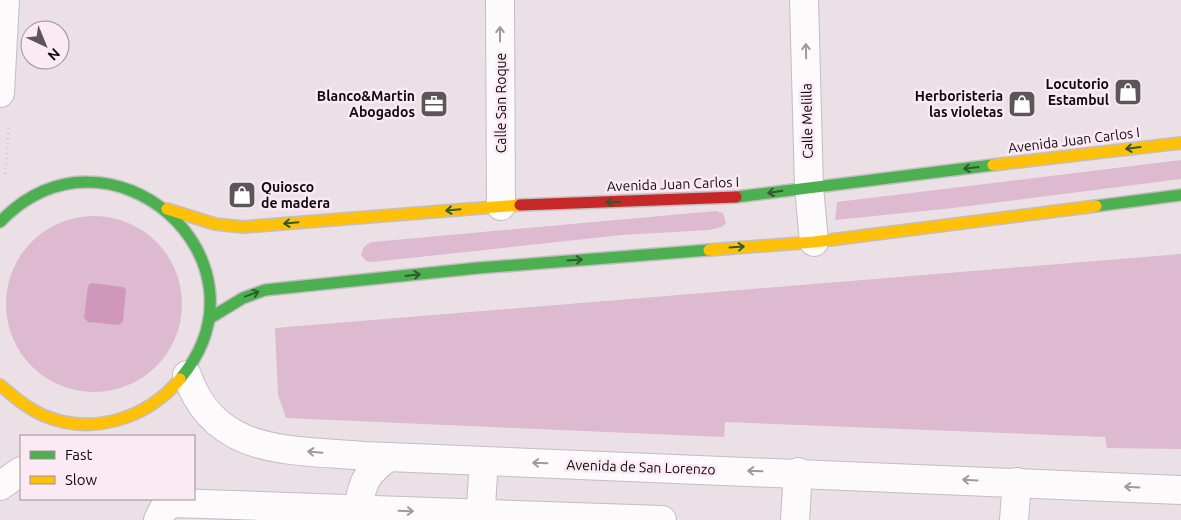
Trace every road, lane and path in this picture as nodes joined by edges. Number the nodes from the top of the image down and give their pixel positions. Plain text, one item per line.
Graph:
1 (5, 0) edge
2 (500, 0) edge
3 (804, 0) edge
4 (0, 94) edge
5 (1181, 143) edge
6 (809, 187) junction
7 (1181, 195) edge
8 (501, 206) junction
9 (167, 209) junction
10 (1, 219) edge
11 (814, 242) junction
12 (210, 318) junction
13 (187, 375) junction
14 (0, 385) edge
15 (77, 431) edge
16 (389, 457) junction
17 (484, 461) junction
18 (20, 472) edge
19 (798, 472) junction
20 (1017, 482) junction
21 (0, 486) edge
22 (1181, 490) edge
23 (358, 509) junction
24 (166, 511) edge
25 (480, 517) edge
26 (662, 520) edge
27 (795, 520) edge
28 (1014, 520) edge

1 - 4 street
8 -> 2 street, Calle San Roque
6 -> 3 street, Calle Melilla
5 -> 6 main road, Avenida Juan Carlos I
6 -> 8 main road, Avenida Juan Carlos I
6 - 11 street, Calle Melilla
7 - 11 main road
8 -> 9 main road, Avenida Juan Carlos I
9 - 10 main road
9 - 12 main road
12 -> 11 main road
12 - 13 main road
13 - 15 main road
16 -> 13 street, Avenida de San Lorenzo
14 - 15 main road
16 - 17 street, Avenida de San Lorenzo
16 - 23 street
19 -> 17 street, Avenida de San Lorenzo
17 - 25 street
18 - 21 street
20 -> 19 street, Avenida de San Lorenzo
19 - 27 street
22 -> 20 street, Avenida de San Lorenzo
20 - 28 street
23 - 24 street
23 -> 25 street
25 - 26 street

